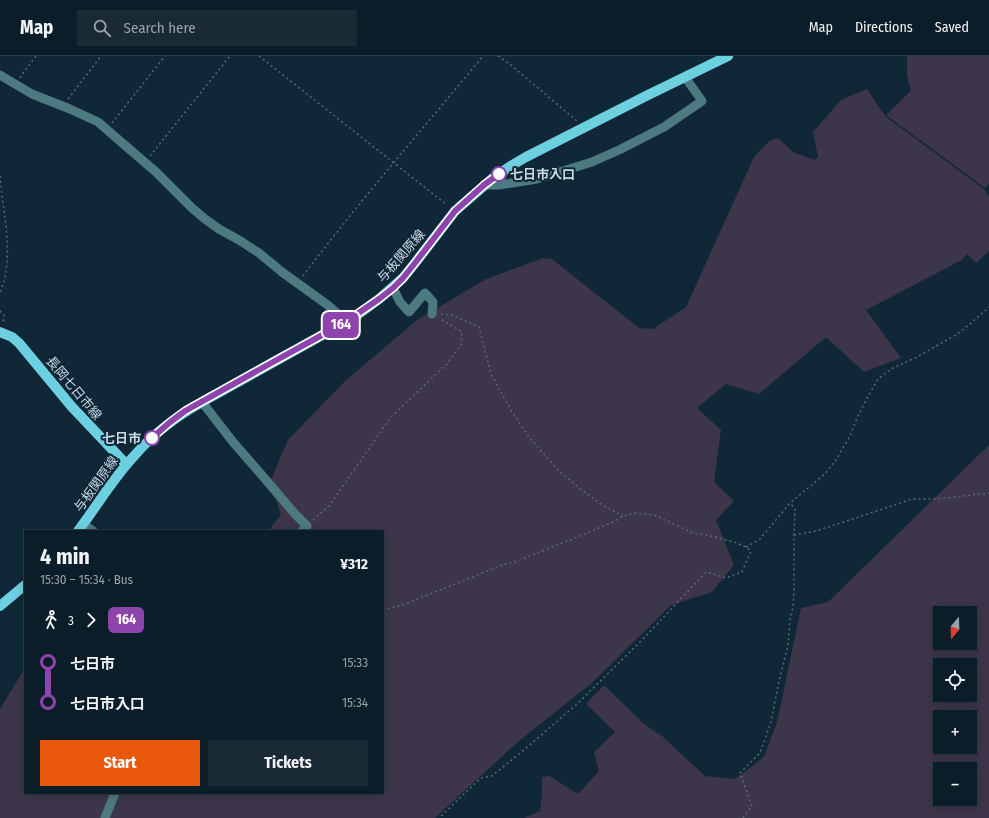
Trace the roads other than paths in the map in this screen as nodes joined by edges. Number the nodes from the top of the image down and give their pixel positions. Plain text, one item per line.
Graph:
1 (728, 56) edge
2 (0, 75) edge
3 (685, 77) junction
4 (484, 185) junction
5 (393, 288) junction
6 (432, 314) road end
7 (344, 323) junction
8 (1, 332) edge
9 (202, 402) junction
10 (126, 464) junction
11 (81, 528) edge
12 (305, 528) edge
13 (24, 585) edge
14 (0, 606) edge
15 (115, 794) edge
16 (105, 818) edge

1 - 3 main road, 与板関原線
2 - 7 street
3 - 4 main road, 与板関原線
3 - 4 street
4 - 5 main road, 与板関原線
5 - 6 street
5 - 7 main road, 与板関原線
7 - 9 main road, 与板関原線
8 - 10 main road, 長岡七日市線
9 - 10 main road, 与板関原線
9 - 12 street
10 - 11 main road, 与板関原線
13 - 14 main road
15 - 16 street

